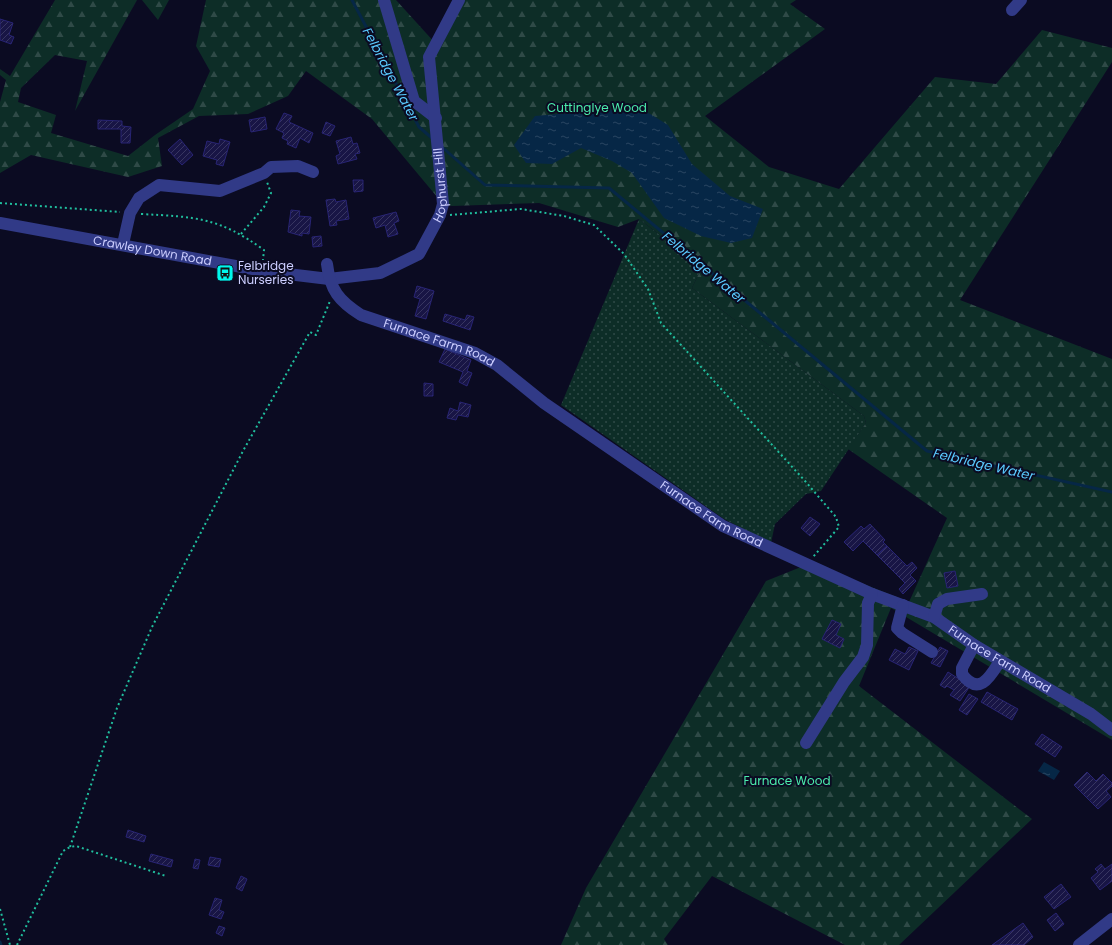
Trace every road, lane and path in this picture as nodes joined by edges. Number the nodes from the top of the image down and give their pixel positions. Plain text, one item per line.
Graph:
1 (384, 0) edge
2 (459, 0) edge
3 (1021, 0) edge
4 (1012, 10) dead end
5 (436, 118) junction
6 (313, 172) dead end
7 (264, 173) junction
8 (0, 202) edge
9 (130, 213) junction
10 (440, 215) junction
11 (0, 223) edge
12 (241, 234) junction
13 (123, 244) junction
14 (327, 264) dead end
15 (263, 271) junction
16 (329, 279) junction
17 (334, 291) junction
18 (805, 564) junction
19 (872, 594) junction
20 (982, 594) dead end
21 (903, 605) junction
22 (934, 617) junction
23 (974, 645) junction
24 (932, 652) dead end
25 (1000, 661) junction
26 (1112, 730) edge
27 (806, 743) dead end
28 (70, 847) junction
29 (166, 876) dead end
30 (0, 909) edge
31 (1112, 919) edge
32 (10, 945) edge
33 (17, 945) edge
34 (1079, 945) edge

1 - 5 street
2 - 5 street, Hophurst Hill
3 - 4 street
5 - 10 street, Hophurst Hill
6 - 7 street
7 - 9 street
7 - 12 path
8 - 9 path
9 - 12 path
9 - 13 street
10 - 16 street, Hophurst Hill
10 - 18 path
11 - 13 street, Crawley Down Road
12 - 15 path
13 - 15 street, Crawley Down Road
14 - 16 street, Furnace Farm Road
15 - 16 street, Crawley Down Road
16 - 17 street, Furnace Farm Road
17 - 18 street, Furnace Farm Road
17 - 28 path
18 - 19 street, Furnace Farm Road
19 - 21 street, Furnace Farm Road
19 - 27 street
20 - 22 street
21 - 22 street, Furnace Farm Road
21 - 24 street
22 - 23 street, Furnace Farm Road
23 - 25 street, Furnace Farm Road
23 - 25 street
25 - 26 street, Furnace Farm Road
28 - 29 path
28 - 33 path
30 - 32 path
31 - 34 street

